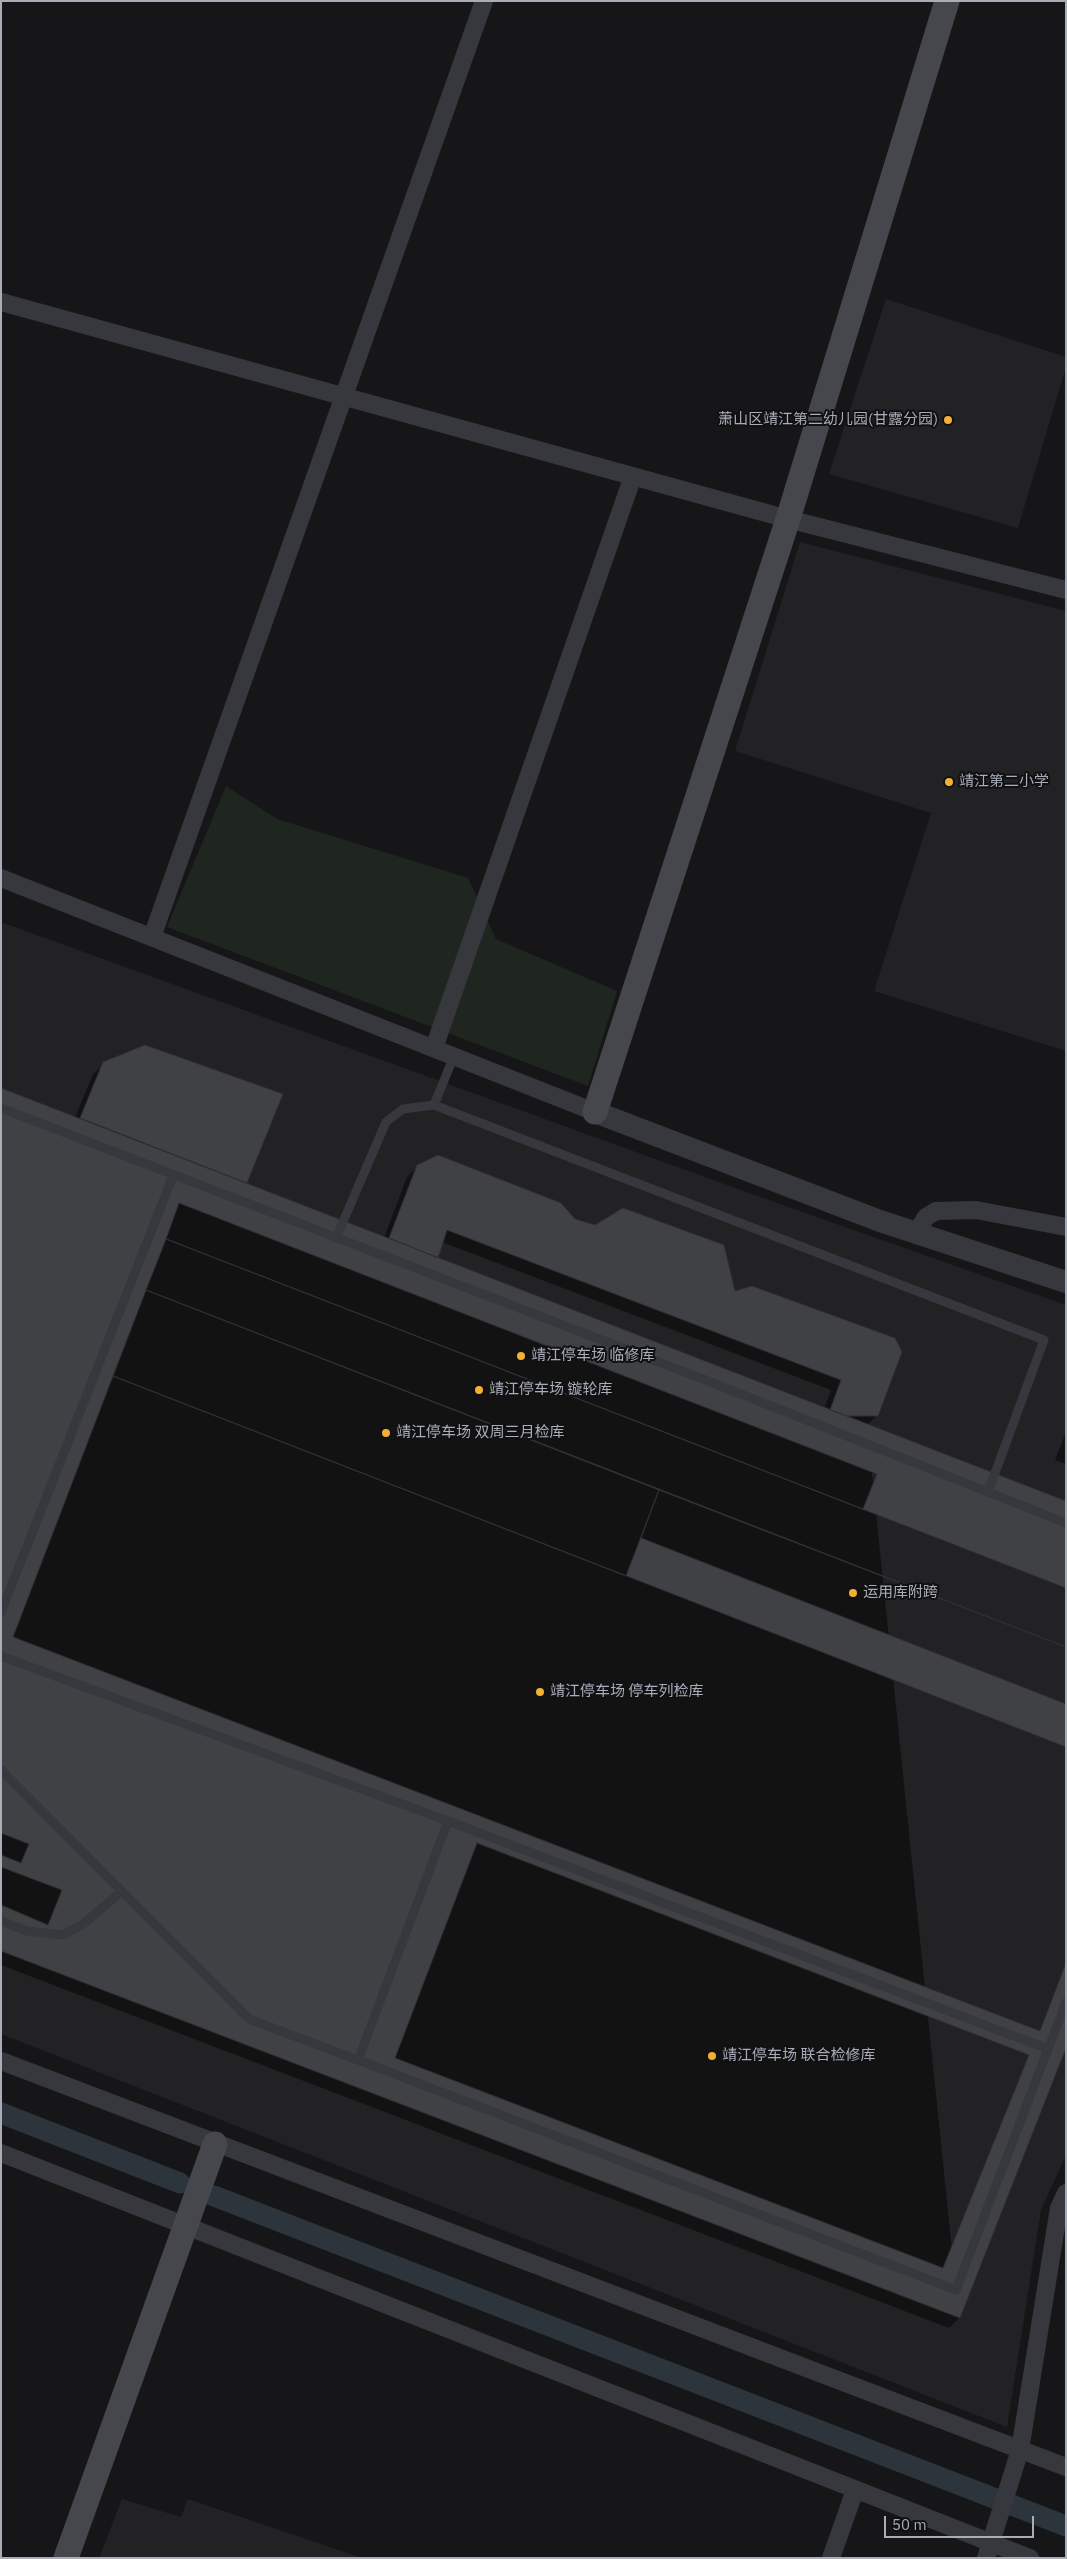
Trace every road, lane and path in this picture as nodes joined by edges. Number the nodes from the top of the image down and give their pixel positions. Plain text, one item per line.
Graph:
1 (484, 1) edge
2 (947, 1) edge
3 (1, 302) edge
4 (346, 396) junction
5 (633, 476) junction
6 (788, 519) junction
7 (1066, 590) edge
8 (1, 878) edge
9 (152, 938) junction
10 (434, 1048) junction
11 (454, 1056) junction
12 (434, 1105) junction
13 (1, 1108) edge
14 (595, 1112) junction
15 (173, 1176) junction
16 (1066, 1227) edge
17 (916, 1233) junction
18 (336, 1238) junction
19 (1066, 1282) edge
20 (988, 1492) junction
21 (1066, 1523) edge
22 (1, 1612) edge
23 (1, 1656) edge
24 (1, 1770) edge
25 (448, 1821) junction
26 (122, 1891) junction
27 (1, 1921) edge
28 (1066, 2002) edge
29 (1048, 2049) junction
30 (358, 2060) junction
31 (1, 2061) edge
32 (215, 2144) junction
33 (1, 2153) edge
34 (1066, 2193) edge
35 (186, 2225) junction
36 (1018, 2455) junction
37 (1066, 2467) edge
38 (855, 2490) junction
39 (988, 2551) edge
40 (66, 2558) edge
41 (831, 2558) edge
42 (1030, 2558) edge

1 - 4 street
2 - 6 main road
3 - 4 street
4 - 5 street
4 - 9 street
5 - 6 street
5 - 10 street
6 - 7 street
6 - 14 main road
8 - 9 street
9 - 10 street
10 - 11 street
11 - 12 lane
11 - 14 street
12 - 18 lane
12 - 20 lane
13 - 15 lane
14 - 17 street
15 - 18 lane
15 - 22 lane
16 - 17 street
17 - 19 street
18 - 20 lane
20 - 21 lane
23 - 25 lane
24 - 26 lane
25 - 29 lane
25 - 30 lane
26 - 27 lane
26 - 30 lane
28 - 29 lane
29 - 30 lane
31 - 32 street
32 - 35 main road
32 - 36 street
33 - 35 street
34 - 36 street
35 - 38 street
35 - 40 main road
36 - 37 street
36 - 39 street
38 - 39 street
38 - 41 street
39 - 42 street

